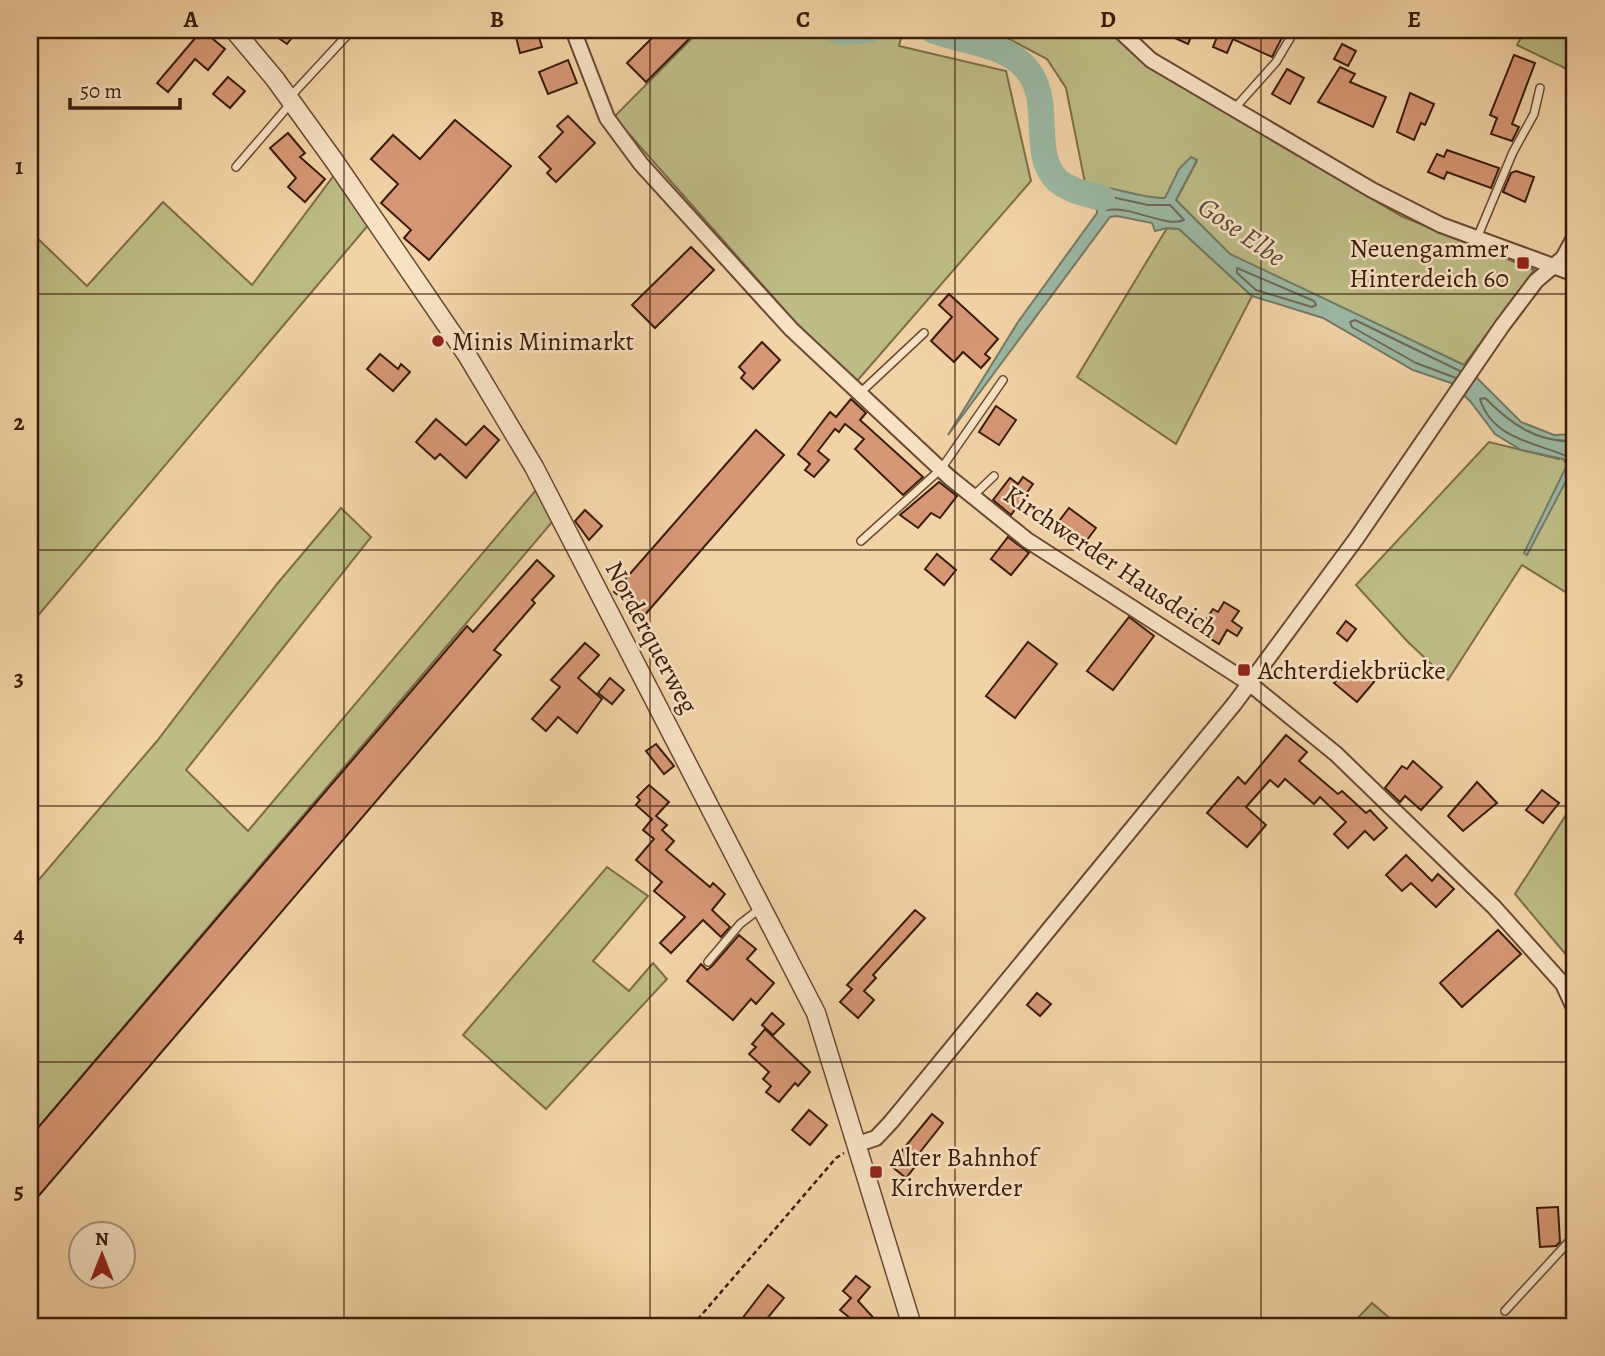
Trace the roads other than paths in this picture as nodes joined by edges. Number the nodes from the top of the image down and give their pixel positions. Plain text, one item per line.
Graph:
1 (352, 30) edge
2 (573, 30) edge
3 (1119, 30) edge
4 (1295, 30) edge
5 (237, 31) edge
6 (1540, 88) dead end
7 (290, 100) junction
8 (1234, 109) junction
9 (236, 167) dead end
10 (1575, 236) edge
11 (1477, 239) junction
12 (1551, 267) junction
13 (1575, 274) edge
14 (924, 333) dead end
15 (1003, 380) dead end
16 (860, 393) junction
17 (941, 469) junction
18 (994, 476) dead end
19 (973, 496) junction
20 (861, 541) dead end
21 (1249, 683) junction
22 (762, 906) junction
23 (708, 962) dead end
24 (1575, 1010) edge
25 (858, 1143) junction
26 (1575, 1234) edge
27 (1505, 1311) dead end
28 (912, 1326) edge

1 - 7 lane
2 - 16 street, Kirchwerder Hausdeich
3 - 8 street
4 - 8 lane
5 - 7 street, Norderquerweg
6 - 11 lane
7 - 9 lane
7 - 22 street, Norderquerweg
8 - 11 street
10 - 12 street
11 - 12 street
12 - 13 street
12 - 21 street
14 - 16 lane
15 - 17 lane
16 - 17 street, Kirchwerder Hausdeich
17 - 19 street, Kirchwerder Hausdeich
17 - 20 lane
18 - 19 lane
19 - 21 street, Kirchwerder Hausdeich
21 - 24 street, Kirchwerder Hausdeich
21 - 25 street
22 - 23 lane
22 - 25 street, Norderquerweg
25 - 28 street, Norderquerweg
26 - 27 lane

